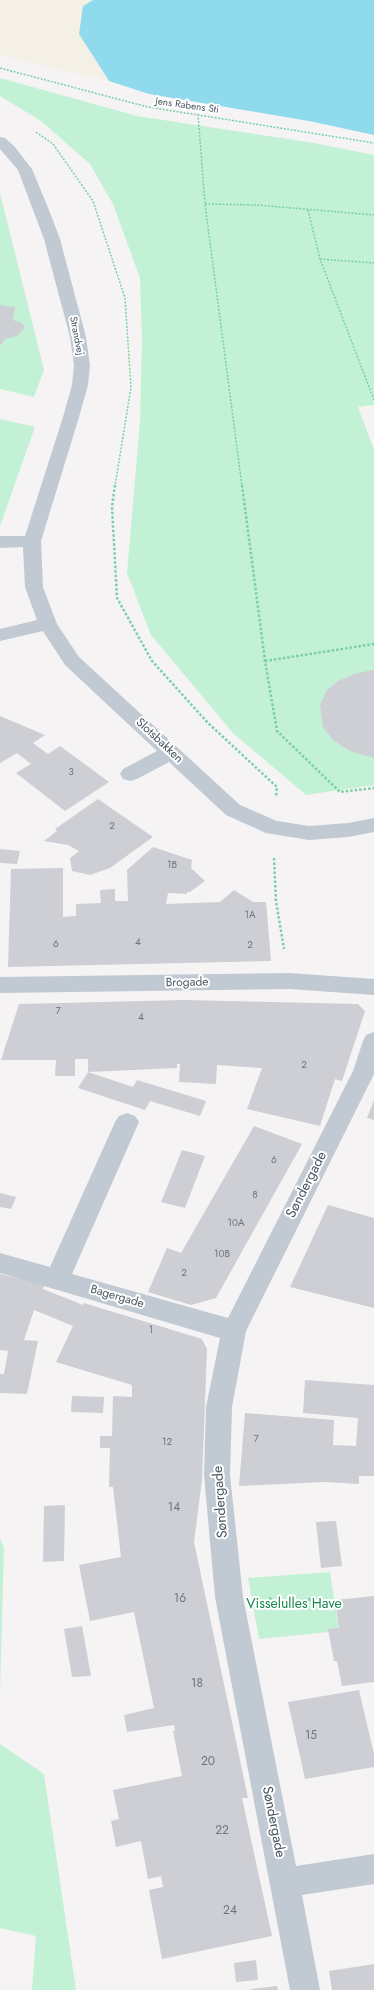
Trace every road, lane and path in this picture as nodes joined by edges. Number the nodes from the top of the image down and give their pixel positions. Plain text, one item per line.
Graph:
1 (0, 68) edge
2 (198, 114) junction
3 (33, 131) dead end
4 (0, 141) edge
5 (374, 144) edge
6 (205, 204) junction
7 (308, 210) junction
8 (374, 215) edge
9 (320, 259) junction
10 (374, 263) edge
11 (374, 400) edge
12 (32, 541) junction
13 (0, 542) edge
14 (48, 624) junction
15 (0, 635) edge
16 (374, 644) edge
17 (265, 661) junction
18 (171, 752) junction
19 (130, 774) dead end
20 (374, 788) edge
21 (374, 825) edge
22 (273, 828) junction
23 (289, 981) junction
24 (0, 986) edge
25 (374, 987) edge
26 (374, 1041) edge
27 (127, 1122) dead end
28 (0, 1264) edge
29 (57, 1280) junction
30 (234, 1331) junction
31 (229, 1597) junction
32 (313, 1599) dead end
33 (374, 1869) edge
34 (284, 1883) junction
35 (305, 1990) edge

1 - 2 path, Jens Rabens Sti
2 - 5 path, Jens Rabens Sti
2 - 6 path
3 - 22 path
4 - 12 street, Strandvej
6 - 7 path
6 - 17 path
7 - 8 path
7 - 9 path
9 - 10 path
9 - 11 path
12 - 13 street
12 - 14 street, Slotsbakken
14 - 15 street
14 - 18 street, Slotsbakken
16 - 17 path
17 - 20 path
18 - 19 street
18 - 22 street, Slotsbakken
21 - 22 street, Slotsbakken
22 - 23 path
23 - 24 street, Brogade
23 - 25 street, Brogade
26 - 30 street, Søndergade
27 - 29 street
28 - 29 street, Bagergade
29 - 30 street, Bagergade
30 - 31 street, Søndergade
31 - 32 path
31 - 34 street, Søndergade
33 - 34 street
34 - 35 street, Søndergade

